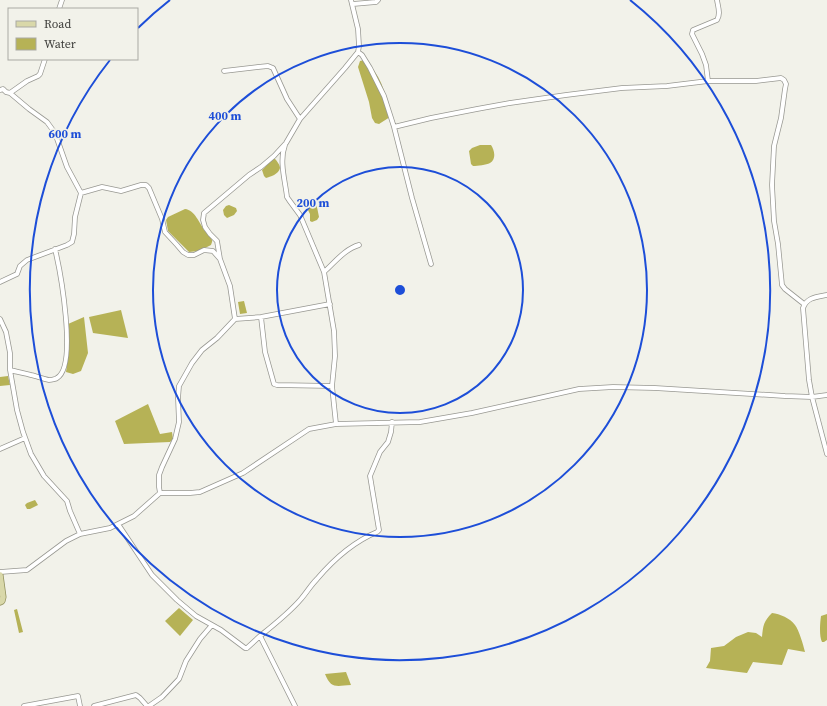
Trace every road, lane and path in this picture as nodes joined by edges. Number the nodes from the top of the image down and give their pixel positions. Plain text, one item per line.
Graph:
1 (378, 0) edge
2 (717, 0) edge
3 (352, 2) edge
4 (358, 52) junction
5 (45, 60) edge
6 (224, 70) dead end
7 (708, 81) junction
8 (0, 90) edge
9 (10, 93) junction
10 (300, 120) junction
11 (394, 127) junction
12 (286, 143) junction
13 (81, 193) junction
14 (359, 245) dead end
15 (55, 249) junction
16 (220, 259) junction
17 (431, 264) dead end
18 (324, 272) junction
19 (0, 282) edge
20 (827, 295) edge
21 (330, 304) junction
22 (804, 304) junction
23 (261, 317) junction
24 (0, 319) edge
25 (235, 319) junction
26 (10, 370) junction
27 (332, 386) junction
28 (827, 395) edge
29 (812, 397) junction
30 (392, 422) junction
31 (336, 424) junction
32 (25, 438) junction
33 (0, 449) edge
34 (827, 454) edge
35 (160, 493) junction
36 (118, 524) junction
37 (80, 534) junction
38 (0, 574) edge
39 (0, 602) edge
40 (212, 625) junction
41 (260, 636) junction
42 (24, 706) edge
43 (80, 706) edge
44 (94, 706) edge
45 (148, 706) edge
46 (295, 706) edge

1 - 3 street
2 - 7 street
3 - 4 street
4 - 10 street
4 - 11 street
5 - 9 street
6 - 10 street
7 - 11 street
7 - 22 street
8 - 9 street
9 - 13 street
10 - 12 street
11 - 17 street
12 - 16 street
12 - 18 street
13 - 15 street
13 - 16 street
14 - 18 street
15 - 19 street
15 - 26 street
16 - 25 street
18 - 21 street
20 - 22 street
21 - 23 street
21 - 27 street
22 - 29 street
23 - 25 street
23 - 27 street
24 - 26 street
25 - 35 street
26 - 32 street
27 - 31 street
28 - 29 street
29 - 30 street
29 - 34 street
30 - 31 street
30 - 41 street
31 - 35 street
32 - 33 street
32 - 37 street
35 - 36 street
36 - 37 street
36 - 40 street
37 - 38 street
38 - 39 main road
40 - 41 street
40 - 45 street
41 - 46 street
42 - 43 street
44 - 45 street

